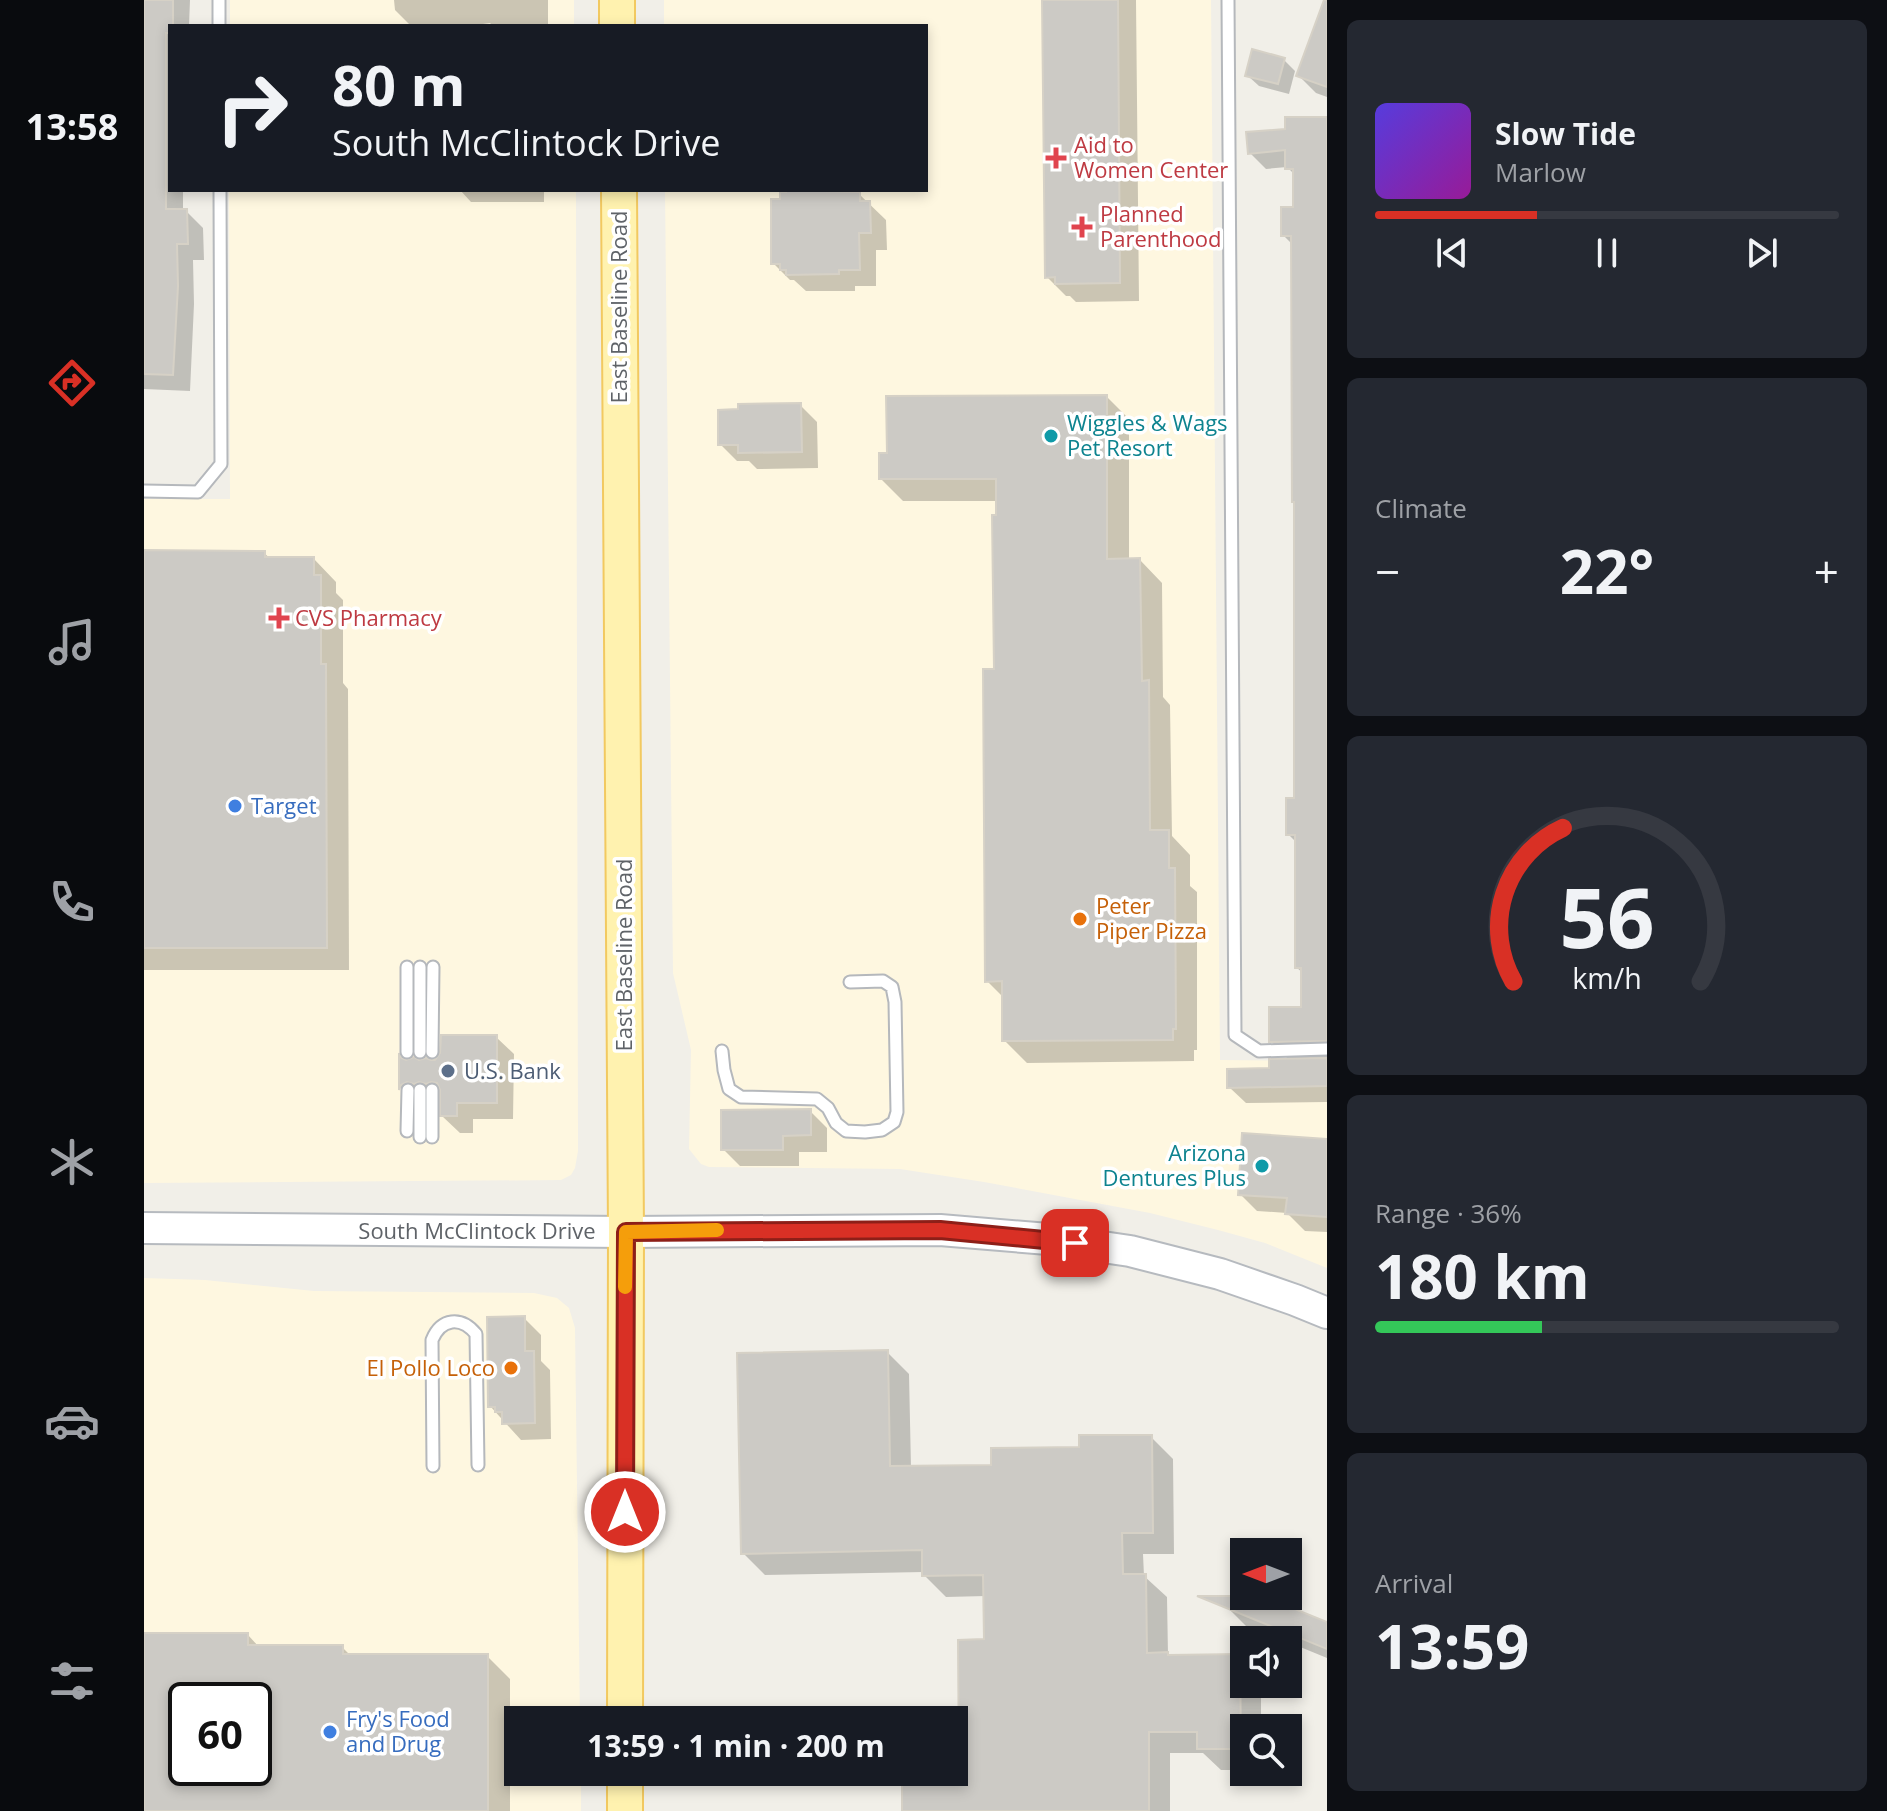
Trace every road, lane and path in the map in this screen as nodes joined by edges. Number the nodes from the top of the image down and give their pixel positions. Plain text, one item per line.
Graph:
1 (219, 0) edge
2 (617, 0) edge
3 (1228, 0) edge
4 (219, 24) edge
5 (617, 24) edge
6 (220, 192) edge
7 (619, 192) edge
8 (144, 491) edge
9 (407, 967) dead end
10 (427, 967) dead end
11 (850, 982) dead end
12 (1327, 1049) edge
13 (722, 1051) dead end
14 (407, 1131) dead end
15 (426, 1137) dead end
16 (144, 1228) edge
17 (626, 1232) junction
18 (1327, 1313) edge
19 (478, 1465) dead end
20 (433, 1466) dead end
21 (625, 1706) edge
22 (625, 1786) edge
23 (625, 1811) edge

1 - 4 lane
2 - 5 main road
3 - 12 lane
6 - 8 lane
7 - 17 main road, East Baseline Road
9 - 10 lane
11 - 13 lane
14 - 15 lane
16 - 17 main road, South McClintock Drive
17 - 18 main road, South McClintock Drive
17 - 21 main road, East Baseline Road
19 - 20 lane
22 - 23 main road

